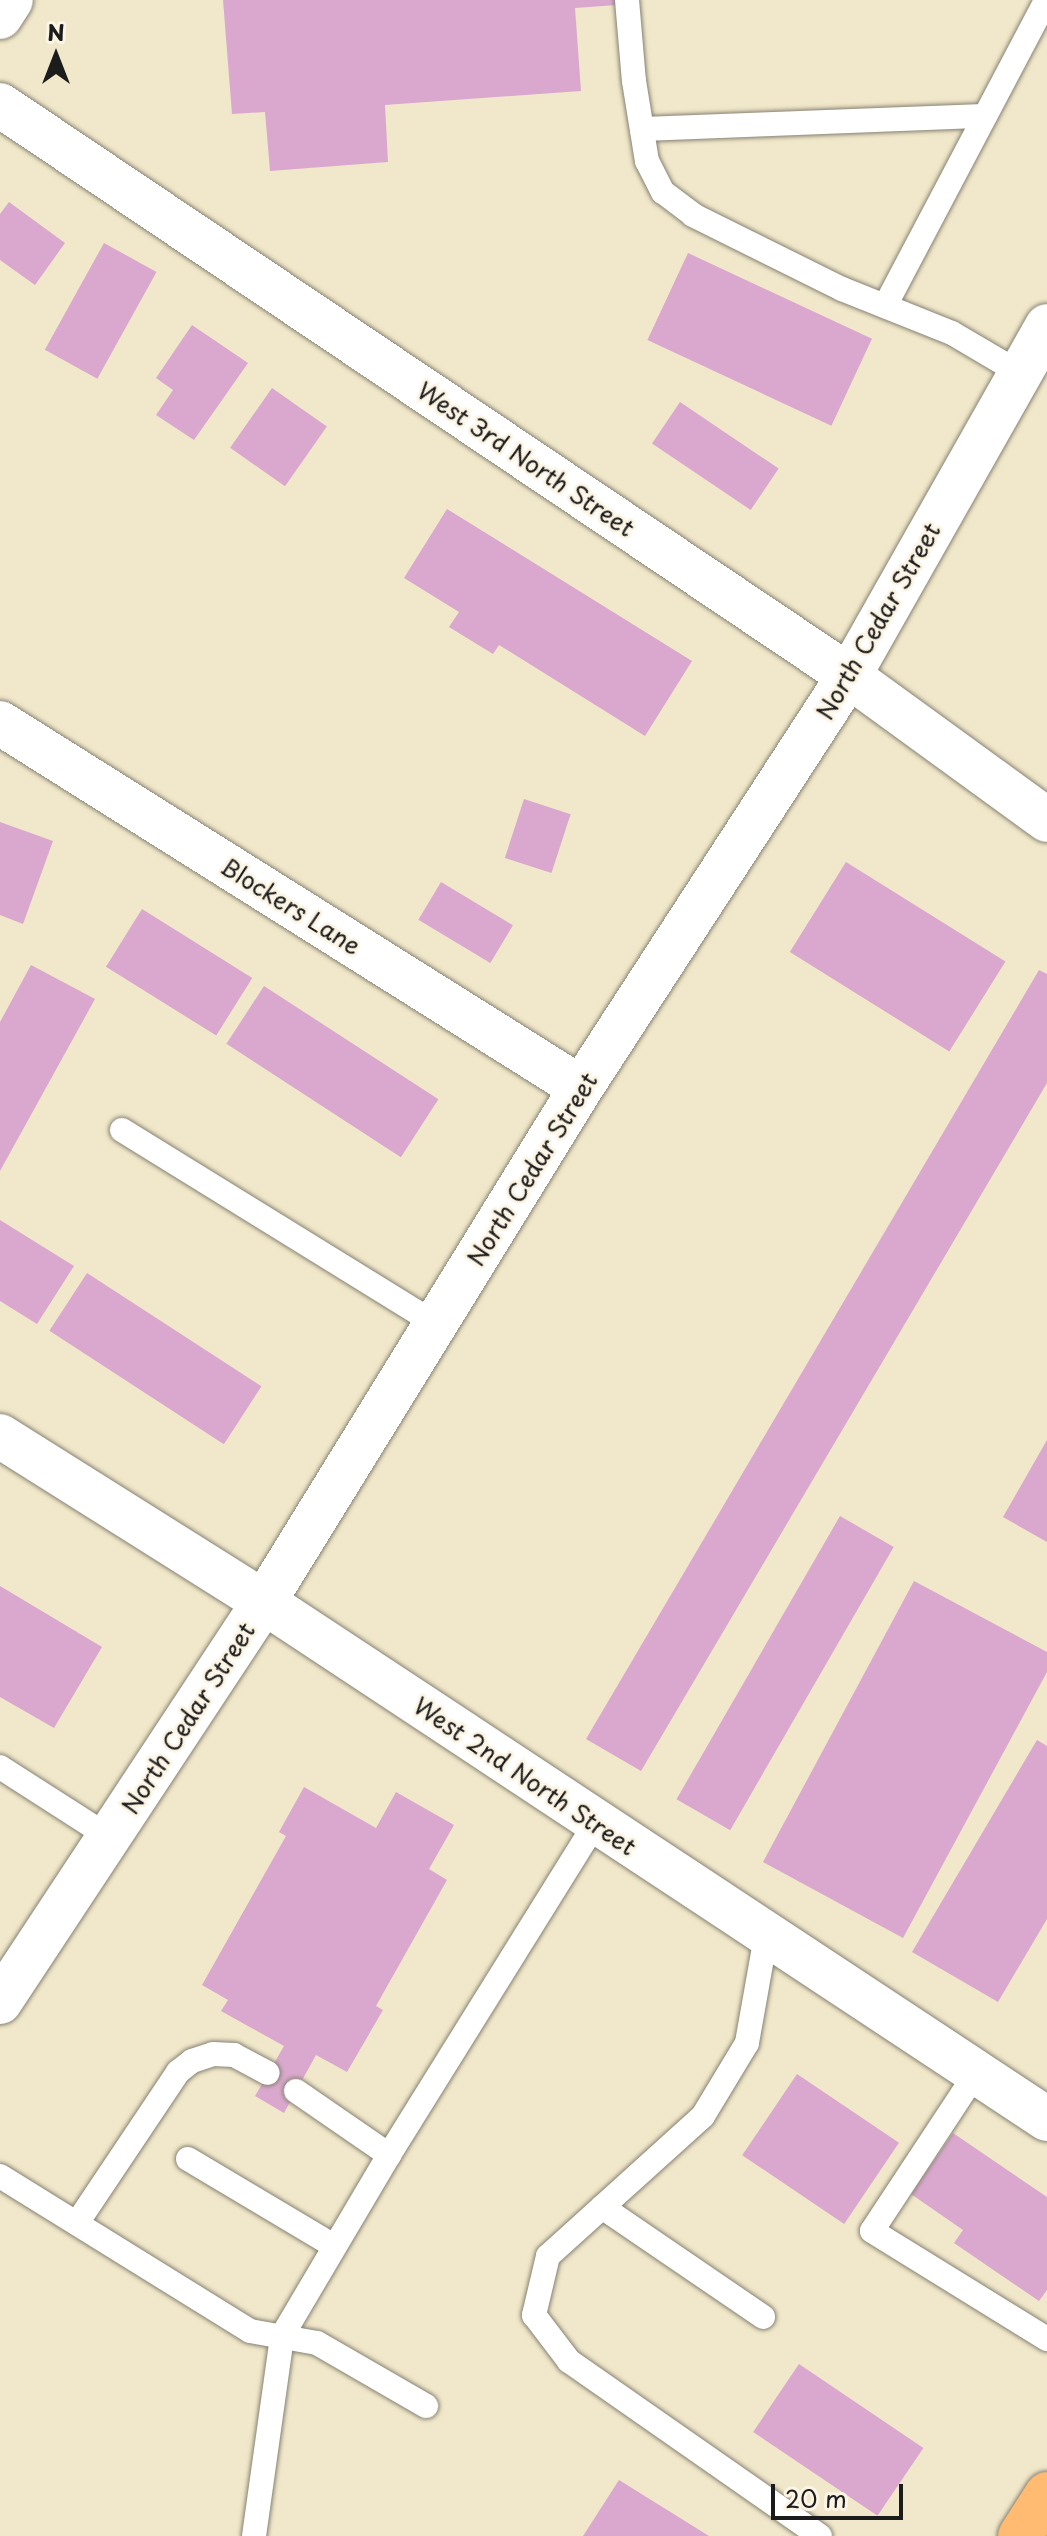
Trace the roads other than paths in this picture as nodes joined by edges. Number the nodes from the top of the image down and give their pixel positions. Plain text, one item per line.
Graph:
1 (11, 0) edge
2 (627, 0) edge
3 (643, 0) edge
4 (1046, 0) edge
5 (0, 17) edge
6 (0, 105) edge
7 (985, 116) junction
8 (642, 129) junction
9 (885, 306) junction
10 (1047, 326) edge
11 (1020, 373) junction
12 (849, 676) junction
13 (0, 723) edge
14 (1047, 820) edge
15 (581, 1088) junction
16 (122, 1130) dead end
17 (436, 1324) junction
18 (0, 1436) edge
19 (264, 1602) junction
20 (0, 1767) edge
21 (595, 1824) junction
22 (109, 1837) junction
23 (766, 1936) junction
24 (0, 2002) edge
25 (268, 2073) dead end
26 (976, 2073) junction
27 (296, 2091) dead end
28 (1047, 2119) edge
29 (389, 2155) junction
30 (188, 2159) dead end
31 (0, 2176) edge
32 (602, 2207) junction
33 (77, 2223) junction
34 (334, 2246) junction
35 (763, 2317) dead end
36 (282, 2336) junction
37 (1047, 2339) edge
38 (426, 2406) dead end
39 (1047, 2494) edge
40 (254, 2536) edge
41 (820, 2536) edge
42 (1020, 2536) edge

1 - 5 street
2 - 3 lane
2 - 8 lane
4 - 7 lane
6 - 12 street, West 3rd North Street
7 - 8 lane
7 - 9 lane
8 - 9 lane
9 - 11 lane
10 - 11 street, North Cedar Street
11 - 12 street, North Cedar Street
12 - 14 street, West 3rd North Street
12 - 15 street, North Cedar Street
13 - 15 street, Blockers Lane
15 - 17 street, North Cedar Street
16 - 17 lane
17 - 19 street, North Cedar Street
18 - 19 street, West 2nd North Street
19 - 21 street, West 2nd North Street
19 - 22 street, North Cedar Street
20 - 22 lane
21 - 23 street, West 2nd North Street
21 - 29 lane
22 - 24 street, North Cedar Street
23 - 26 street, West 2nd North Street
23 - 32 lane
25 - 33 lane
26 - 28 street, West 2nd North Street
26 - 37 lane
27 - 29 lane
29 - 34 lane
30 - 34 lane
31 - 33 lane
32 - 35 lane
32 - 41 lane
33 - 36 lane
34 - 36 lane
36 - 38 lane
36 - 40 lane
39 - 42 main road

